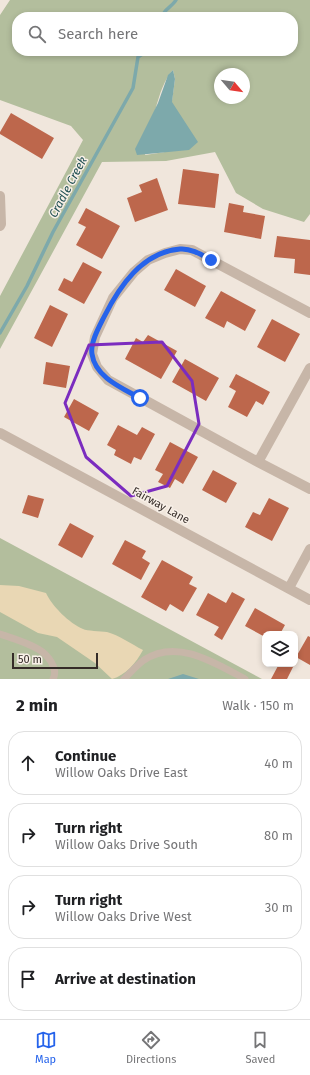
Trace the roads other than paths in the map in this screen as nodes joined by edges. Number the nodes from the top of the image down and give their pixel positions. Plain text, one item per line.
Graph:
1 (0, 196) edge
2 (0, 226) edge
3 (310, 312) edge
4 (310, 368) edge
5 (0, 433) edge
6 (258, 462) junction
7 (310, 488) edge
8 (310, 549) edge
9 (289, 588) junction
10 (310, 600) edge
11 (0, 634) edge
12 (53, 679) edge
13 (124, 679) edge
14 (245, 679) edge

1 - 2 street
3 - 6 street
4 - 6 street
5 - 9 street, Fairway Lane
6 - 7 street
8 - 9 street
9 - 10 street, Fairway Lane
11 - 12 lane
13 - 14 lane

